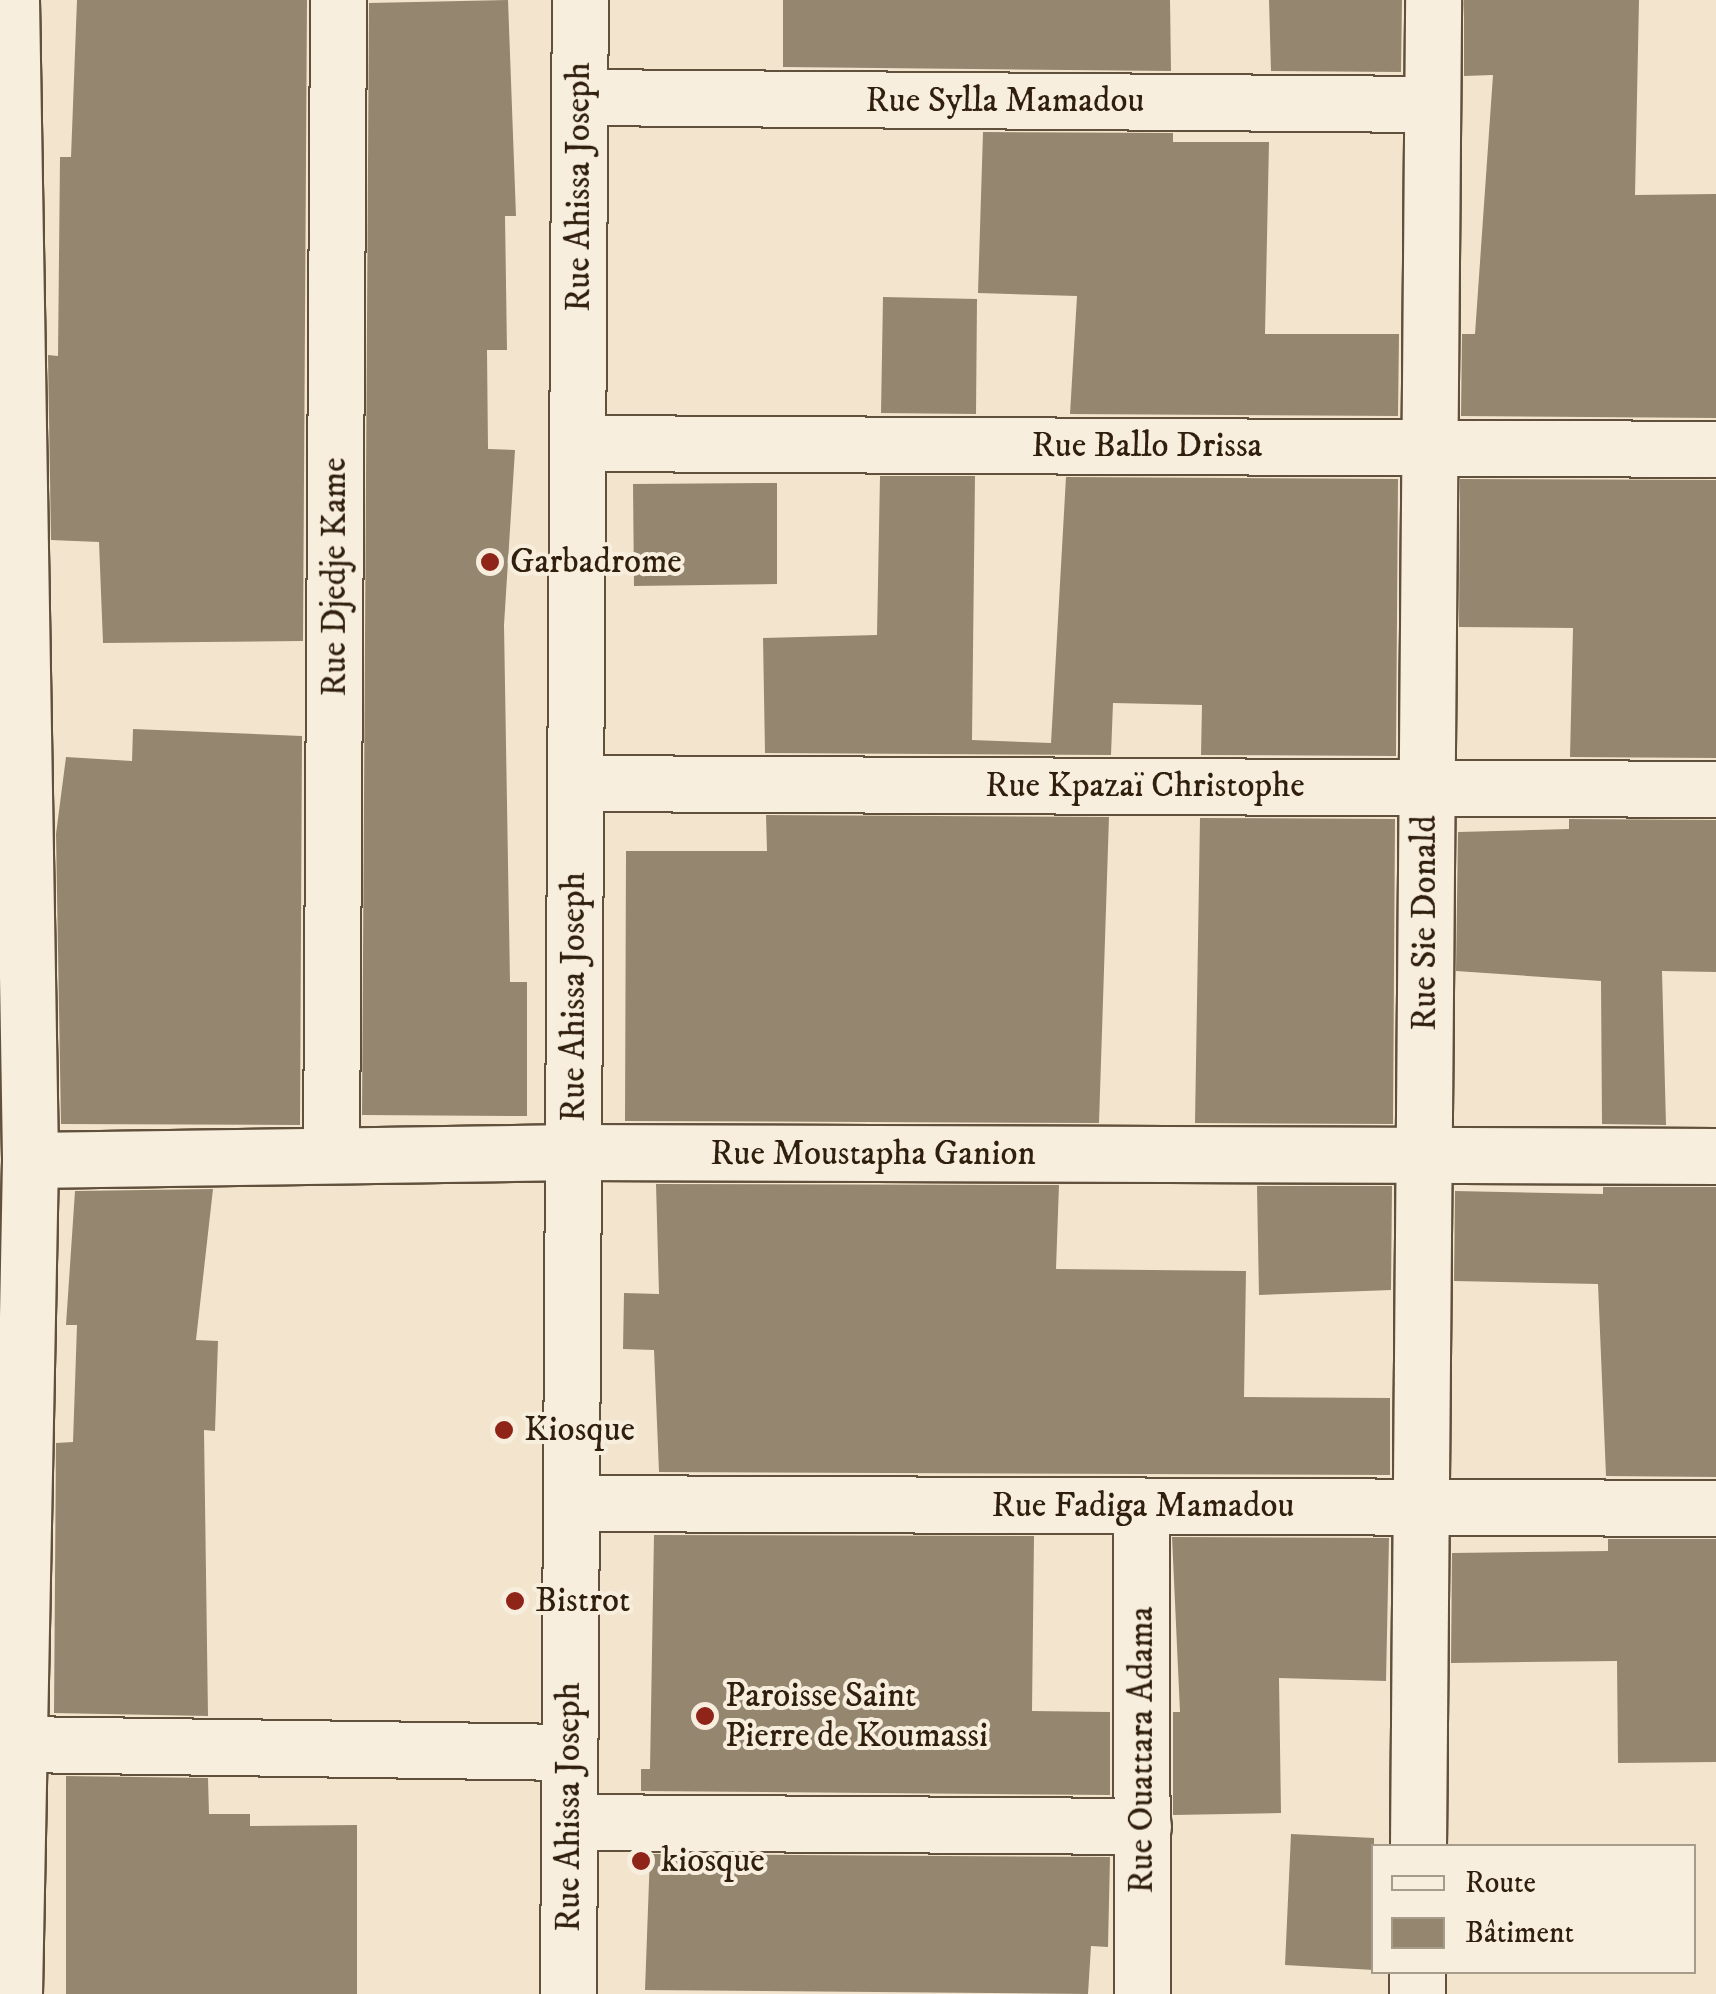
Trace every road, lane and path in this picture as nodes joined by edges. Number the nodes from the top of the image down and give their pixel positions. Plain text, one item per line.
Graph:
1 (12, 0) edge
2 (338, 0) edge
3 (580, 0) edge
4 (1433, 0) edge
5 (579, 98) junction
6 (1432, 104) junction
7 (578, 443) junction
8 (1428, 448) junction
9 (1716, 449) edge
10 (575, 783) junction
11 (1426, 788) junction
12 (1716, 789) edge
13 (573, 1152) junction
14 (331, 1154) junction
15 (1423, 1156) junction
16 (1716, 1156) edge
17 (30, 1160) junction
18 (571, 1504) junction
19 (1141, 1506) junction
20 (1421, 1507) junction
21 (1716, 1508) edge
22 (18, 1744) junction
23 (569, 1752) junction
24 (569, 1822) junction
25 (1143, 1826) junction
26 (1418, 1844) edge
27 (14, 1994) edge
28 (568, 1994) edge
29 (1142, 1994) edge

1 - 17 street
2 - 14 street, Rue Djedje Kame
3 - 5 street, Rue Ahissa Joseph
4 - 6 street, Rue Sie Donald
5 - 6 street, Rue Sylla Mamadou
5 - 7 street, Rue Ahissa Joseph
6 - 8 street, Rue Sie Donald
7 - 8 street, Rue Ballo Drissa
7 - 10 street, Rue Ahissa Joseph
8 - 9 street, Rue Ballo Drissa
8 - 11 street, Rue Sie Donald
10 - 11 street, Rue Kpazaï Christophe
10 - 13 street, Rue Ahissa Joseph
11 - 12 street, Rue Kpazaï Christophe
11 - 15 street, Rue Sie Donald
13 - 14 street, Rue Moustapha Ganion
13 - 15 street, Rue Moustapha Ganion
13 - 18 street, Rue Ahissa Joseph
14 - 17 street, Rue Moustapha Ganion
15 - 16 street, Rue Moustapha Ganion
15 - 20 street, Rue Sie Donald
17 - 22 street
18 - 19 street, Rue Fadiga Mamadou
18 - 23 street, Rue Ahissa Joseph
19 - 20 street, Rue Fadiga Mamadou
19 - 25 street, Rue Ouattara Adama
20 - 21 street, Rue Fadiga Mamadou
20 - 26 street, Rue Sie Donald
22 - 23 street
22 - 27 street
23 - 24 street, Rue Ahissa Joseph
24 - 25 street
24 - 28 street, Rue Ahissa Joseph
25 - 29 street, Rue Ouattara Adama

